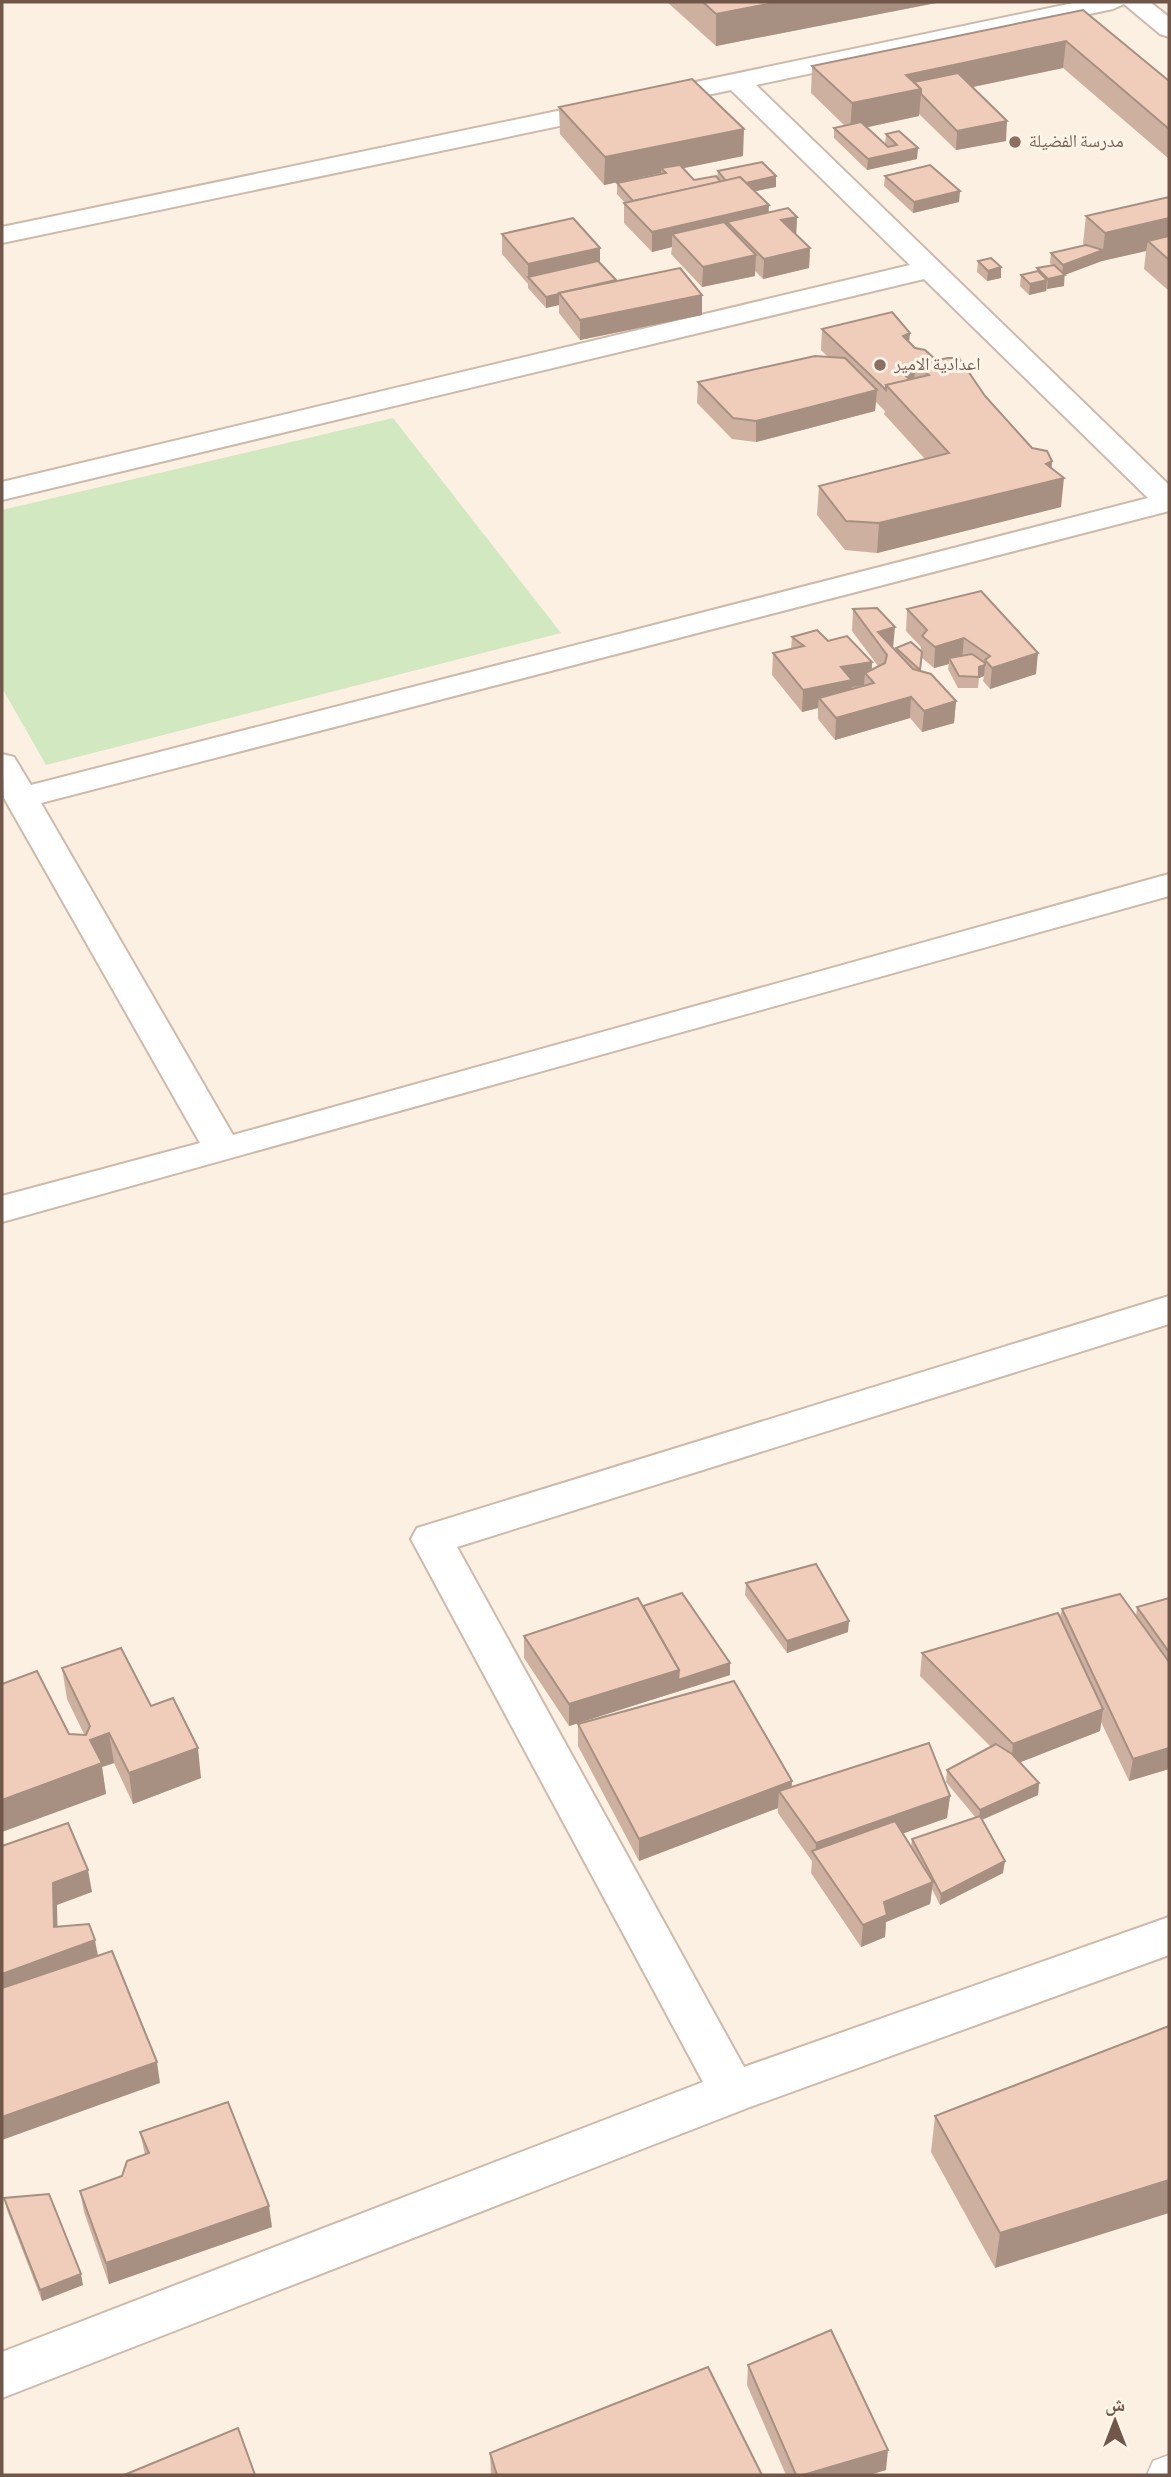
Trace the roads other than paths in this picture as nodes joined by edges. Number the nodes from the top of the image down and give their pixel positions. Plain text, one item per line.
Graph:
1 (1113, 2) edge
2 (1135, 2) edge
3 (1169, 29) edge
4 (737, 81) junction
5 (2, 235) edge
6 (930, 269) junction
7 (2, 491) edge
8 (1169, 502) edge
9 (2, 764) edge
10 (21, 797) junction
11 (1169, 885) edge
12 (223, 1150) junction
13 (2, 1209) edge
14 (1169, 1310) edge
15 (1169, 1936) edge
16 (733, 2092) junction
17 (2, 2375) edge

1 - 4 street
2 - 3 street
4 - 5 street
4 - 6 street
6 - 7 street
6 - 8 street
8 - 10 street
9 - 10 street
10 - 12 street
11 - 12 street
12 - 13 street
14 - 16 street
15 - 16 street
16 - 17 street

